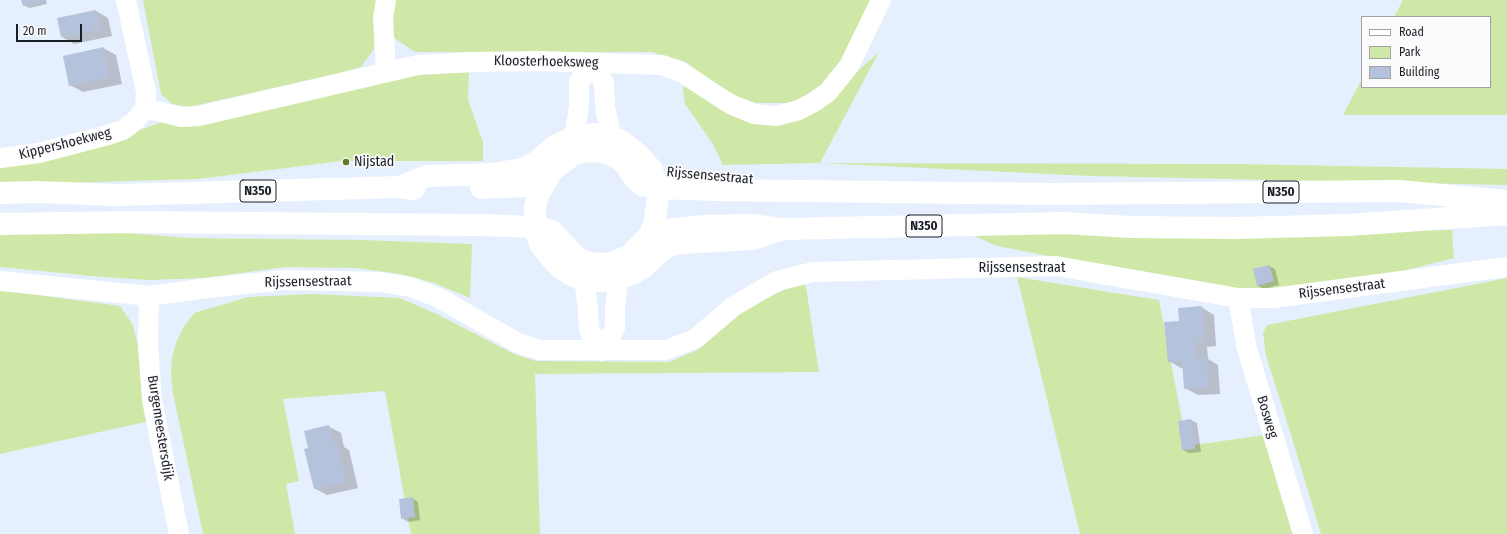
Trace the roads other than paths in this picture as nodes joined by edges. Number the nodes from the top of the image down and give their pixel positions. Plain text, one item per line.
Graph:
1 (126, 0) edge
2 (386, 0) edge
3 (881, 0) edge
4 (593, 63) junction
5 (386, 72) junction
6 (145, 108) junction
7 (611, 136) junction
8 (573, 146) junction
9 (0, 158) edge
10 (655, 179) junction
11 (546, 181) junction
12 (400, 187) junction
13 (0, 193) edge
14 (1507, 201) edge
15 (1507, 214) edge
16 (0, 224) edge
17 (783, 230) junction
18 (538, 235) junction
19 (649, 236) junction
20 (1507, 267) edge
21 (620, 269) junction
22 (584, 279) junction
23 (0, 281) edge
24 (149, 296) junction
25 (1238, 298) junction
26 (602, 351) junction
27 (179, 534) edge
28 (1303, 534) edge

1 - 6 street
2 - 5 street
3 - 4 street, Kloosterhoeksweg
4 - 5 street, Kloosterhoeksweg
4 - 7 street
4 - 8 street
5 - 6 street, Kloosterhoeksweg
6 - 9 street, Kippershoekweg
7 - 8 main road
7 - 10 main road
8 - 10 main road, Rijssensestraat
8 - 11 main road
8 - 12 main road, N350
10 - 14 main road, Rijssensestraat / N350
10 - 19 main road
11 - 12 main road, N350
11 - 18 main road
12 - 13 main road, N350
15 - 17 main road, N350
16 - 18 main road, N350
17 - 19 main road, N350
17 - 21 main road, N350
18 - 21 main road
18 - 22 main road
19 - 21 main road
20 - 25 street, Rijssensestraat
21 - 22 main road
21 - 26 street
22 - 26 street
23 - 24 street, Rijssensestraat
24 - 26 street, Rijssensestraat
24 - 27 street, Burgemeestersdijk
25 - 26 street, Rijssensestraat
25 - 28 street, Bosweg

